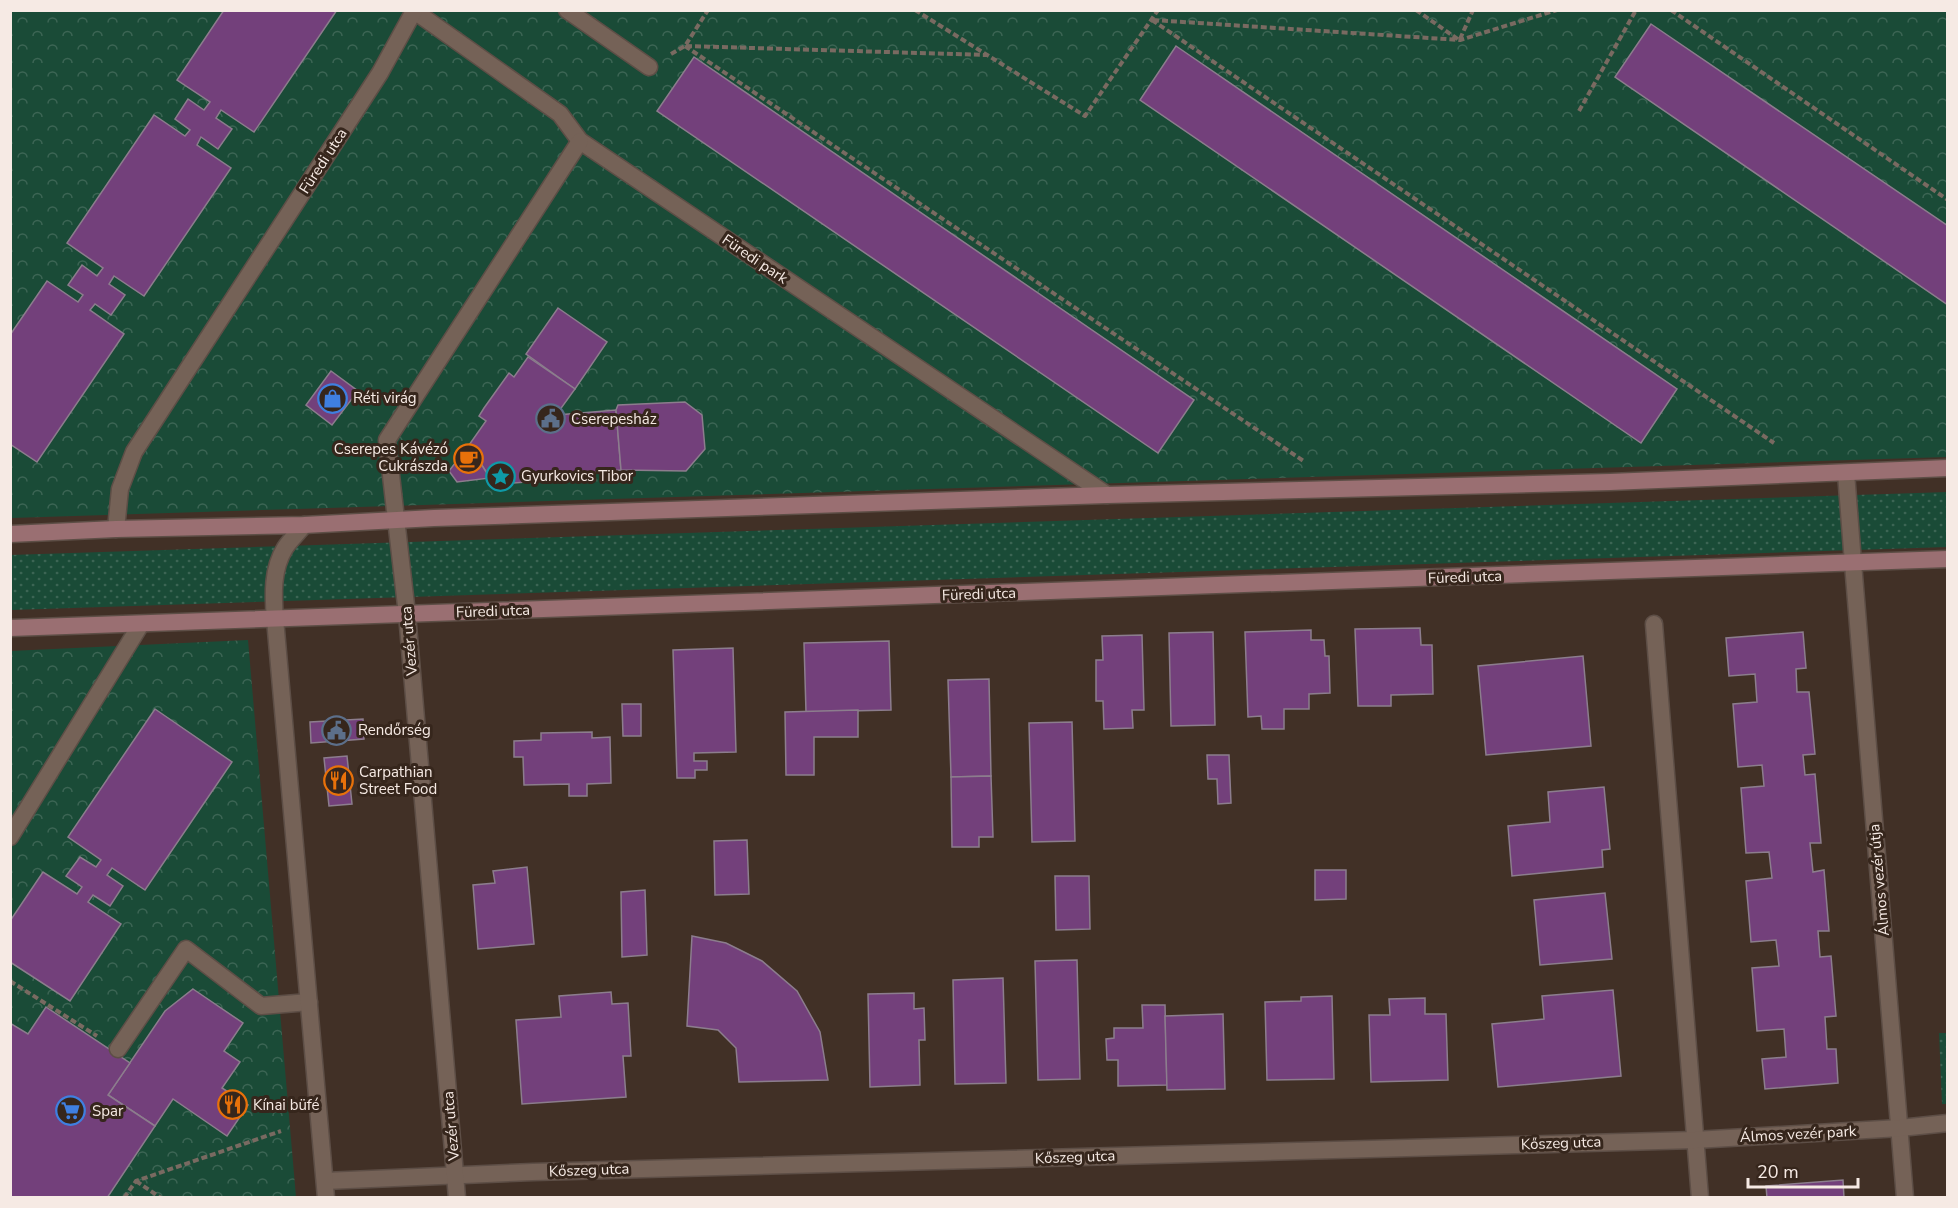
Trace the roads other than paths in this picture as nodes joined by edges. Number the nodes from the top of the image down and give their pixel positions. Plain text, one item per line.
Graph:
1 (567, 10) edge
2 (414, 11) edge
3 (649, 67) dead end
4 (580, 141) junction
5 (1947, 468) edge
6 (1846, 473) junction
7 (1107, 495) junction
8 (396, 519) junction
9 (304, 525) junction
10 (116, 529) junction
11 (10, 534) edge
12 (1947, 559) edge
13 (1853, 563) junction
14 (407, 614) junction
15 (275, 619) junction
16 (141, 624) junction
17 (1654, 624) dead end
18 (10, 628) edge
19 (10, 837) edge
20 (309, 1002) junction
21 (118, 1049) road end
22 (1947, 1123) edge
23 (1900, 1128) junction
24 (1695, 1140) junction
25 (455, 1174) junction
26 (325, 1189) edge
27 (457, 1197) edge
28 (1700, 1197) edge
29 (1905, 1197) edge

1 - 3 street
2 - 4 street, Füredi park
2 - 10 street, Füredi utca
4 - 7 street, Füredi park
4 - 8 street, Vezér utca
5 - 6 main road
6 - 7 main road
6 - 13 street, Álmos vezér útja
7 - 8 main road
8 - 9 main road
8 - 14 street, Vezér utca
9 - 10 main road
9 - 15 street
10 - 11 main road
12 - 13 main road, Füredi utca
13 - 14 main road, Füredi utca
13 - 23 street, Álmos vezér útja
14 - 15 main road, Füredi utca
14 - 25 street, Vezér utca
15 - 16 main road, Füredi utca
15 - 20 street
16 - 18 main road, Füredi utca
16 - 19 street
17 - 24 street
20 - 21 street
20 - 26 street
22 - 23 street
23 - 24 street, Álmos vezér park
23 - 29 street, Álmos vezér útja
24 - 25 street, Kőszeg utca
24 - 28 street
25 - 26 street, Kőszeg utca
25 - 27 street, Vezér utca

